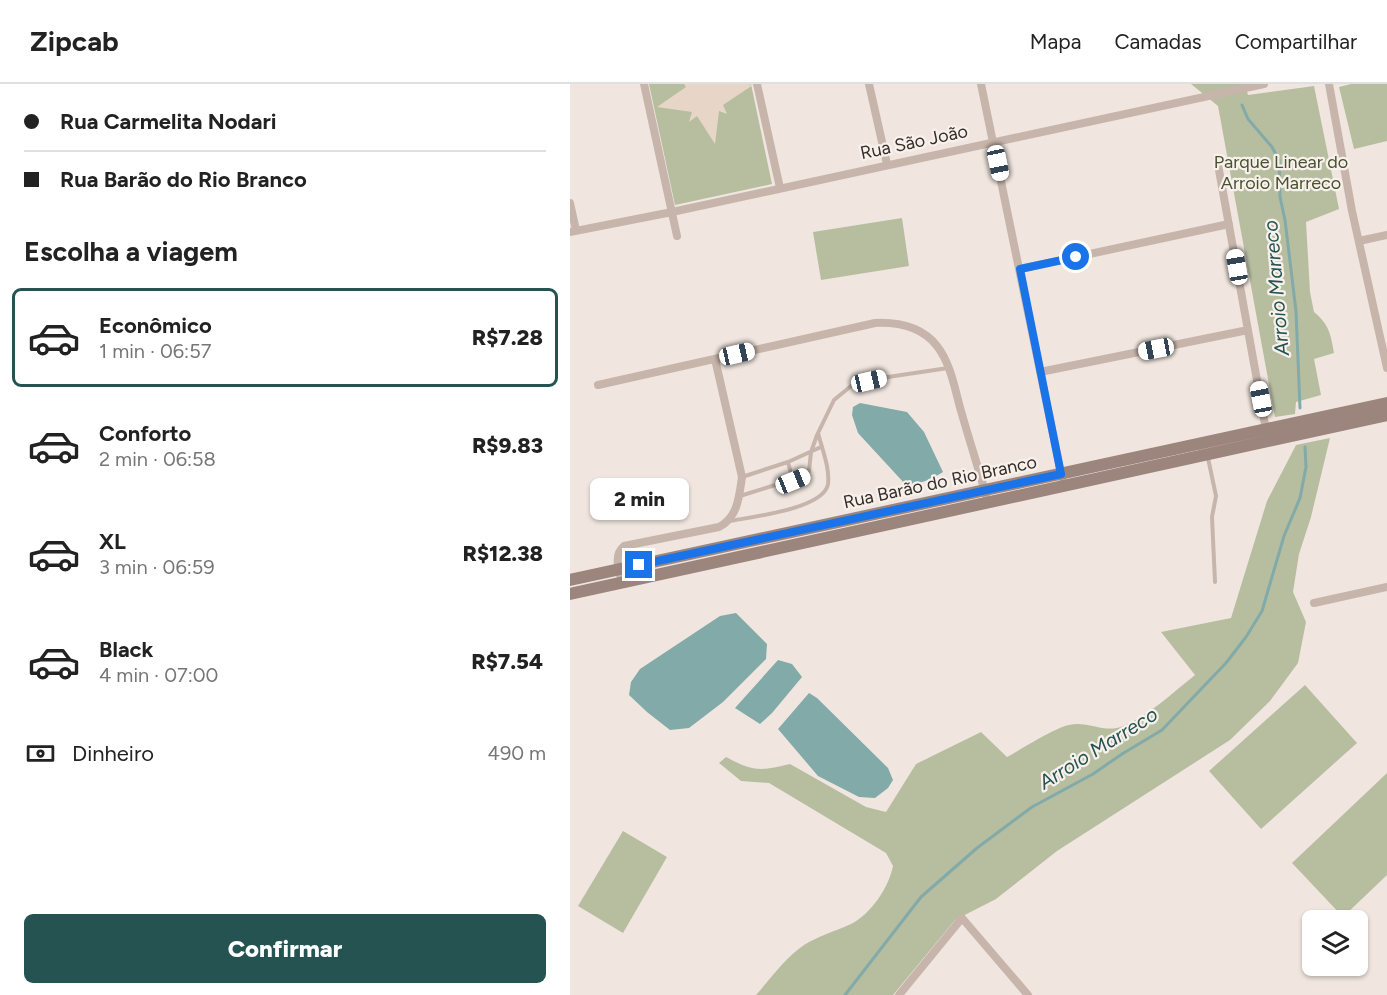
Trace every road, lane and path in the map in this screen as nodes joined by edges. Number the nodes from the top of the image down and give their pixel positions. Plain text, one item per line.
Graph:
1 (644, 84) edge
2 (757, 84) edge
3 (869, 84) edge
4 (981, 84) edge
5 (1264, 84) edge
6 (1329, 84) edge
7 (993, 142) junction
8 (1217, 159) dead end
9 (887, 164) junction
10 (780, 188) junction
11 (570, 203) edge
12 (672, 212) junction
13 (1229, 224) junction
14 (573, 231) edge
15 (1387, 235) edge
16 (677, 236) dead end
17 (1359, 241) junction
18 (1020, 269) junction
19 (1248, 330) junction
20 (715, 359) junction
21 (948, 368) junction
22 (1387, 368) edge
23 (1040, 372) junction
24 (598, 385) dead end
25 (1387, 403) edge
26 (1387, 415) edge
27 (1334, 420) junction
28 (1266, 430) junction
29 (818, 433) junction
30 (821, 447) junction
31 (1206, 448) junction
32 (811, 452) junction
33 (788, 462) junction
34 (742, 477) junction
35 (1062, 479) junction
36 (793, 481) junction
37 (986, 496) junction
38 (739, 497) junction
39 (729, 522) junction
40 (621, 576) junction
41 (570, 580) edge
42 (1215, 582) dead end
43 (1387, 587) edge
44 (570, 594) edge
45 (1314, 603) dead end
46 (1026, 994) edge
47 (898, 995) edge

1 - 12 street
2 - 10 street
3 - 9 street
4 - 7 street
5 - 7 street, Rua São João
6 - 17 street
7 - 9 street, Rua São João
7 - 18 street
8 - 13 street
9 - 10 street, Rua São João
10 - 12 street, Rua São João
11 - 14 street
12 - 14 street, Rua São João
12 - 16 street
13 - 18 street
13 - 19 street
15 - 17 street
17 - 22 street
18 - 23 street
19 - 23 street
19 - 28 street
20 - 21 street
20 - 24 street
20 - 34 street
21 - 29 lane
21 - 37 street
23 - 35 street
25 - 27 main road, Rua Barão do Rio Branco
26 - 27 main road, Rua Barão do Rio Branco
27 - 28 main road, Rua Barão do Rio Branco
27 - 31 main road, Rua Barão do Rio Branco
28 - 31 main road, Rua Barão do Rio Branco
29 - 30 lane
29 - 32 lane
30 - 32 lane
30 - 39 lane
31 - 35 main road, Rua Barão do Rio Branco
31 - 42 lane
32 - 33 lane
32 - 36 lane
33 - 34 lane
33 - 36 lane
34 - 38 street
35 - 37 main road, Rua Barão do Rio Branco
36 - 38 lane
37 - 40 main road, Rua Barão do Rio Branco
38 - 39 street
39 - 40 street
40 - 41 main road, Rua Barão do Rio Branco
40 - 44 main road, Rua Barão do Rio Branco
43 - 45 street
46 - 47 street

